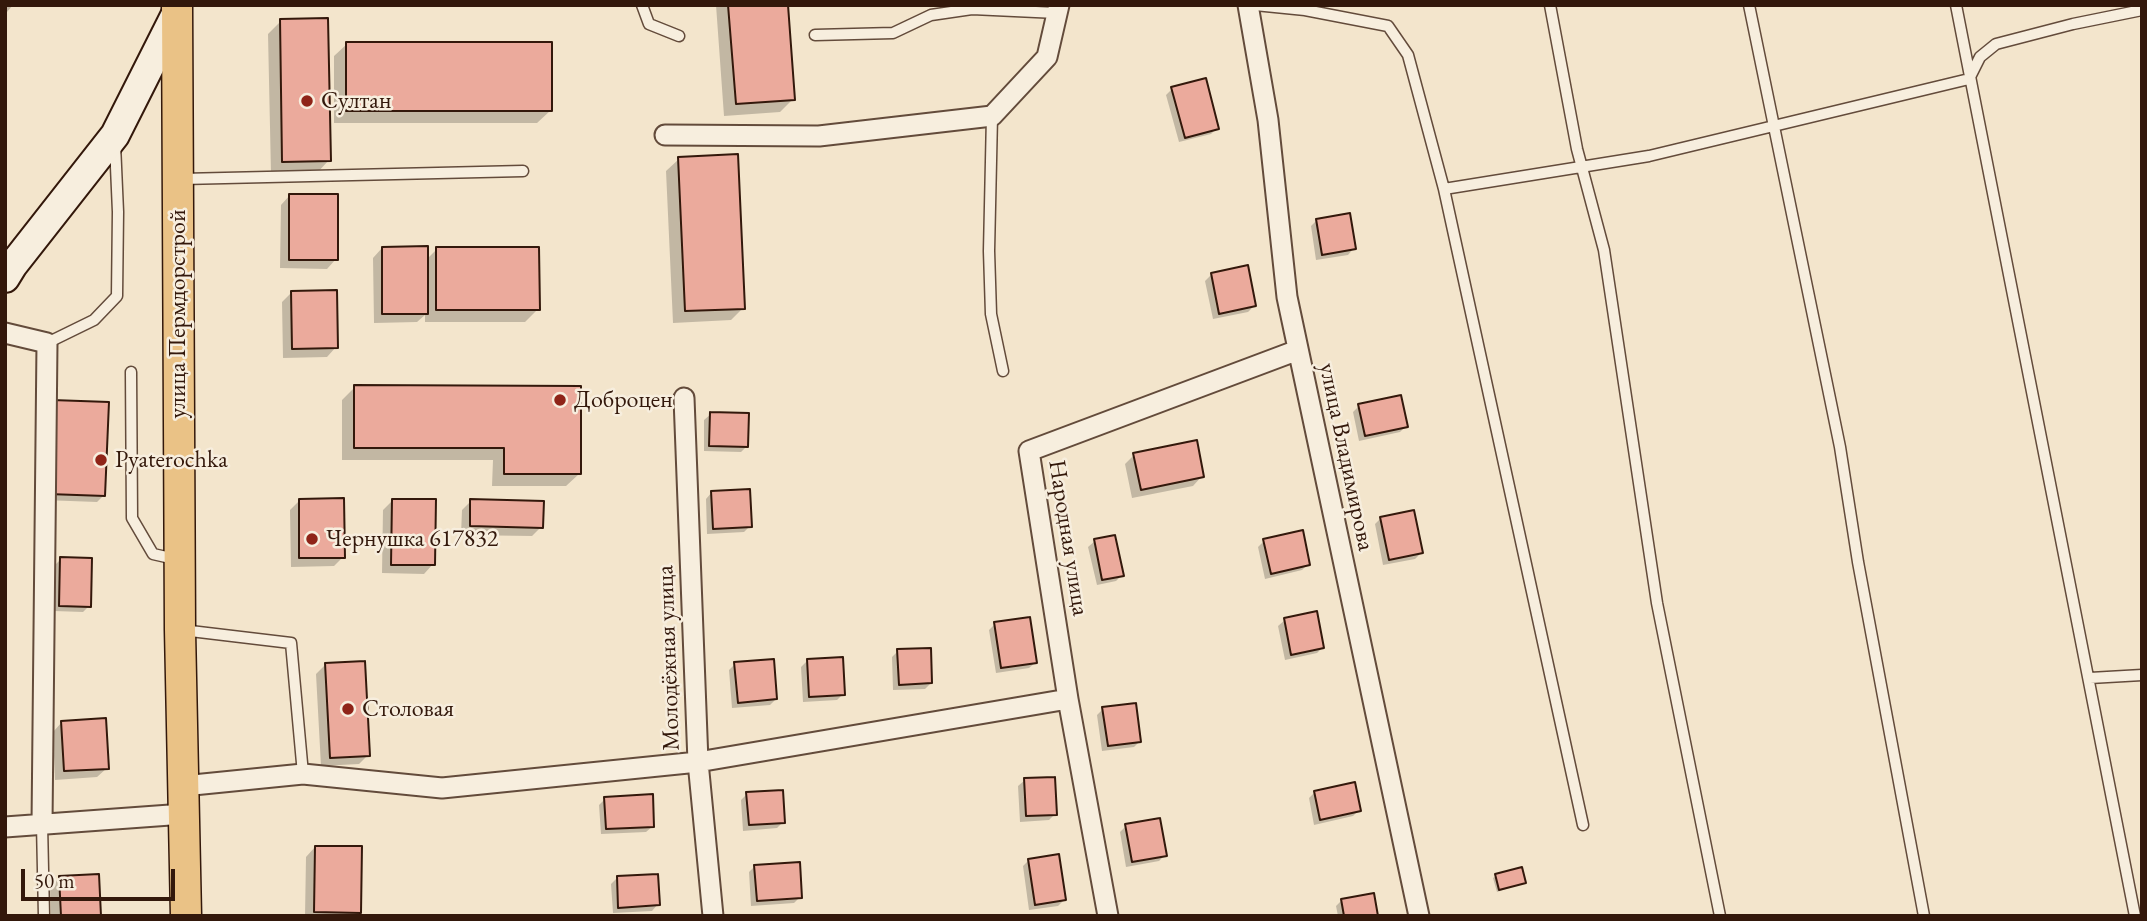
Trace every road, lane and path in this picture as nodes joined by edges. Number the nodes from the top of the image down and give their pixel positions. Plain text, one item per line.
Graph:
1 (642, 5) edge
2 (1248, 5) edge
3 (1255, 5) edge
4 (1550, 5) edge
5 (1749, 5) edge
6 (1956, 5) edge
7 (177, 9) edge
8 (1058, 9) edge
9 (2142, 10) edge
10 (679, 36) dead end
11 (815, 36) dead end
12 (1969, 79) junction
13 (992, 116) junction
14 (1773, 126) junction
15 (115, 135) junction
16 (665, 135) dead end
17 (1582, 166) junction
18 (523, 171) dead end
19 (178, 179) junction
20 (1444, 189) junction
21 (5, 278) edge
22 (5, 333) edge
23 (47, 343) junction
24 (1298, 350) junction
25 (1003, 371) dead end
26 (131, 372) dead end
27 (684, 398) dead end
28 (179, 560) junction
29 (180, 630) junction
30 (2142, 675) edge
31 (2090, 678) junction
32 (1068, 699) junction
33 (698, 762) junction
34 (303, 774) junction
35 (183, 800) junction
36 (42, 824) junction
37 (1583, 825) dead end
38 (5, 827) edge
39 (44, 916) edge
40 (186, 916) edge
41 (713, 916) edge
42 (1108, 916) edge
43 (1419, 916) edge
44 (1720, 916) edge
45 (1924, 916) edge
46 (2135, 916) edge

1 - 10 lane
2 - 24 street, улица Владимирова
3 - 20 lane
4 - 17 lane
5 - 14 lane
6 - 12 lane
7 - 15 street
7 - 19 main road, улица Пермдорстрой
8 - 11 lane
8 - 13 street
9 - 12 lane
12 - 14 lane
12 - 31 lane
13 - 16 street
13 - 25 lane
14 - 17 lane
14 - 45 lane
15 - 21 street
15 - 23 lane
17 - 20 lane
17 - 44 lane
18 - 19 lane
19 - 28 main road, улица Пермдорстрой
20 - 37 lane
22 - 23 street
23 - 36 street
24 - 32 street, Народная улица
24 - 43 street, улица Владимирова
26 - 28 lane
27 - 33 street, Молодёжная улица
28 - 29 main road, улица Пермдорстрой
29 - 34 lane
29 - 35 main road, улица Пермдорстрой
30 - 31 lane
31 - 46 lane
32 - 33 street
32 - 42 street, Народная улица
33 - 34 street
33 - 41 street, Молодёжная улица
34 - 35 street
35 - 36 street
35 - 40 main road, улица Пермдорстрой
36 - 38 street
36 - 39 lane

